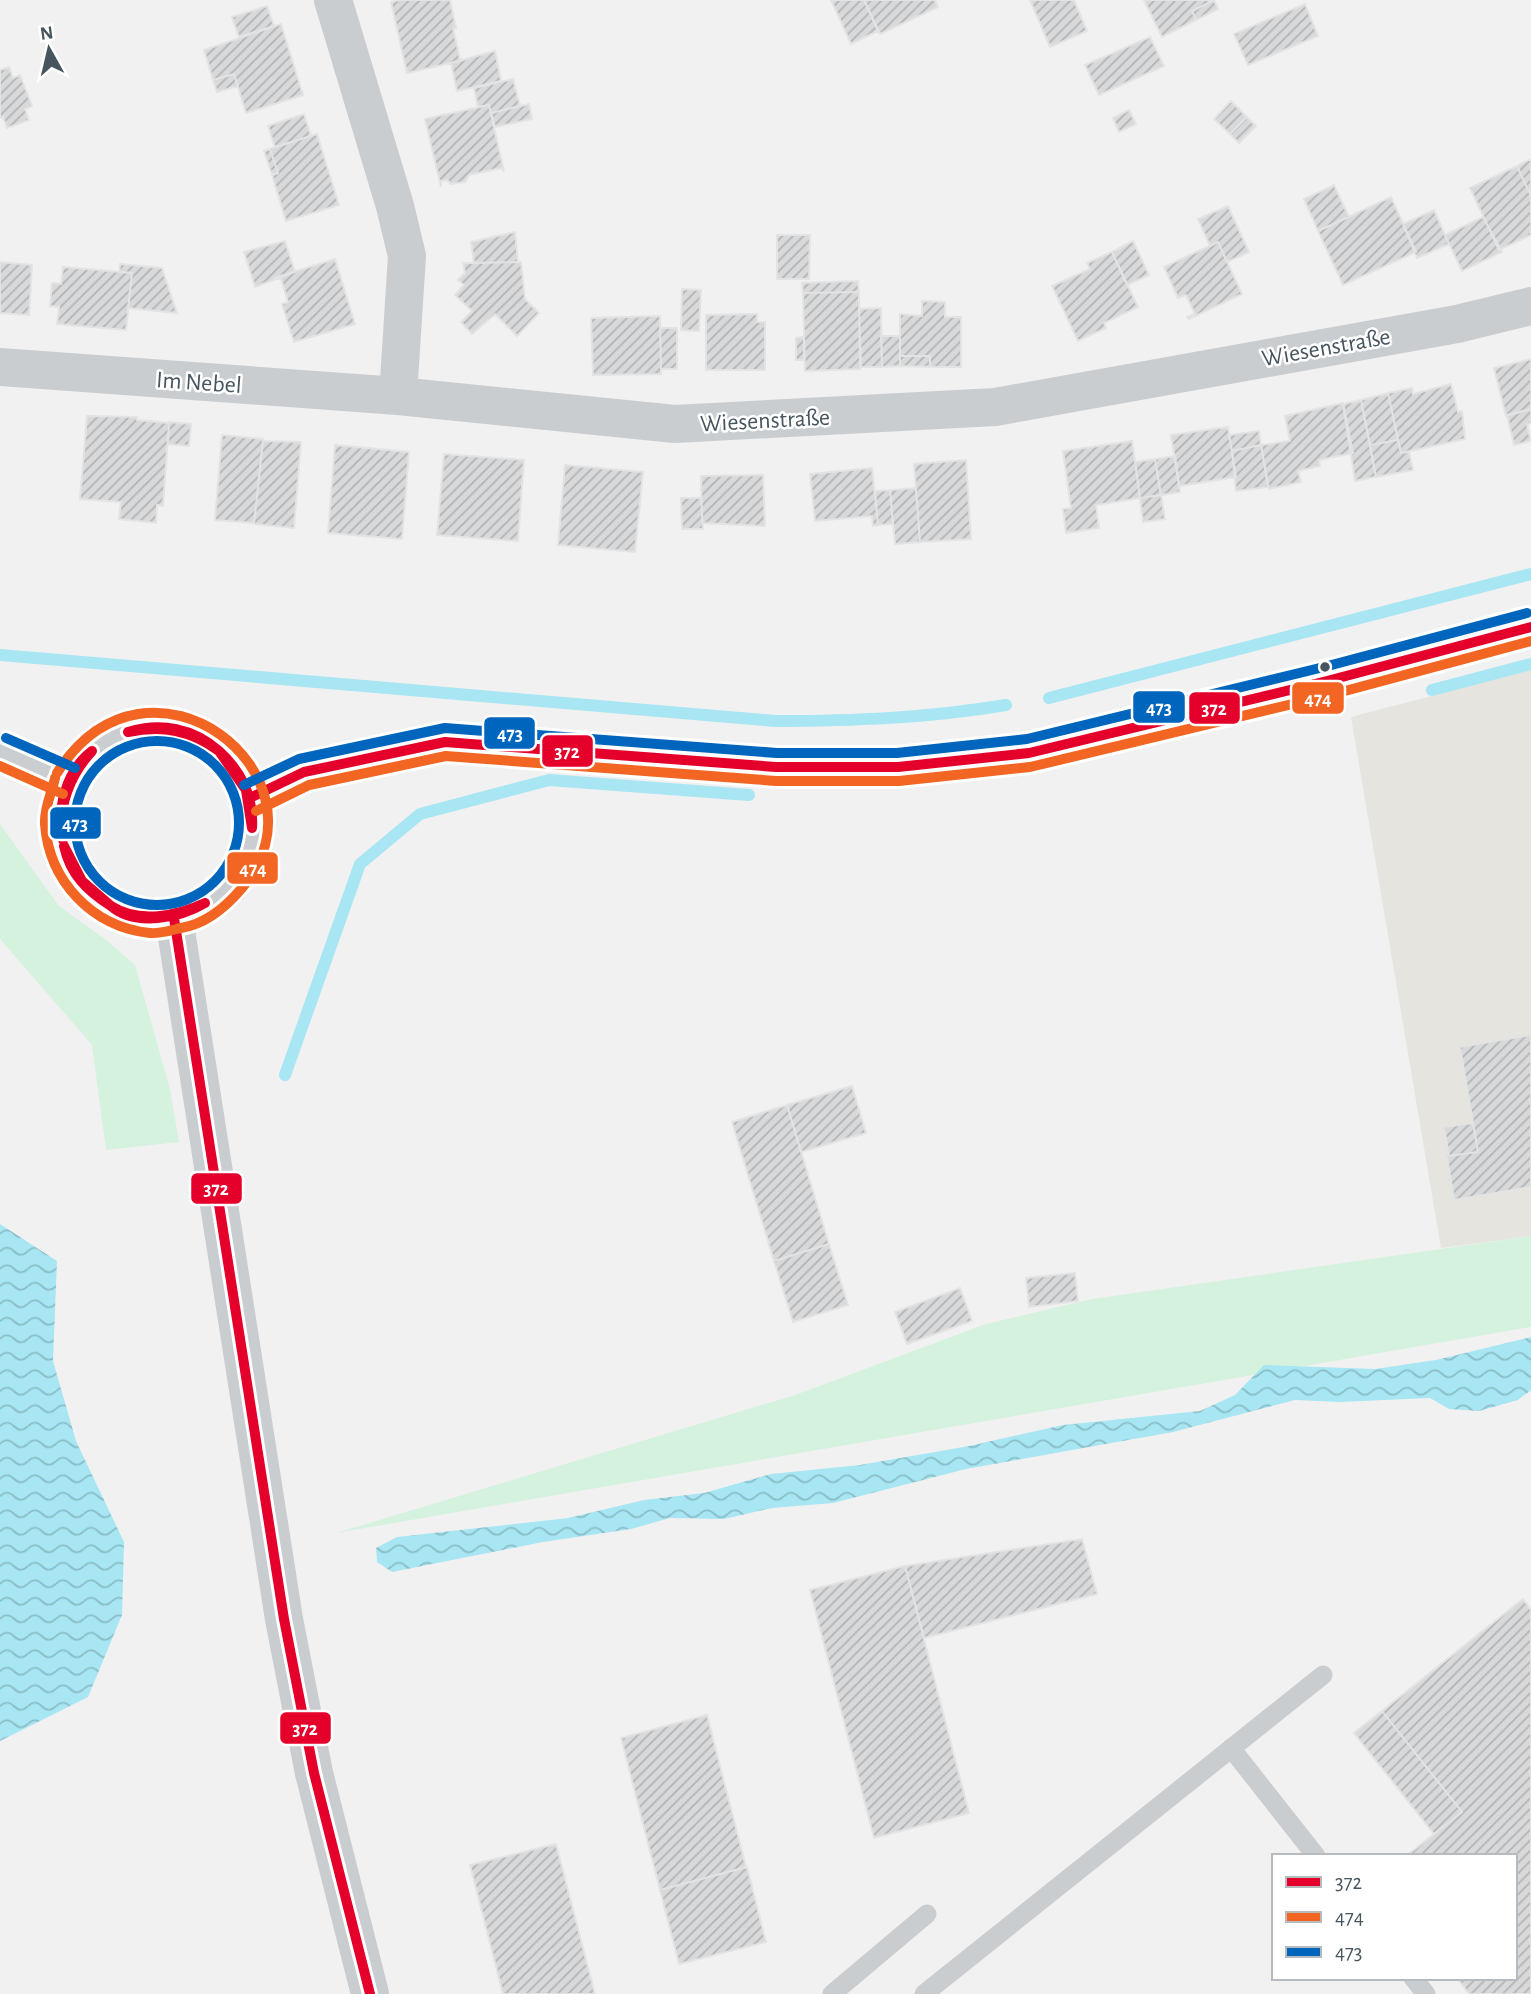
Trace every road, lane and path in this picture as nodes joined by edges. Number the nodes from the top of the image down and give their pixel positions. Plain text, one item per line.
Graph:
1 (333, 0) edge
2 (1531, 306) edge
3 (0, 367) edge
4 (398, 396) junction
5 (1531, 627) edge
6 (0, 751) edge
7 (69, 781) junction
8 (250, 798) junction
9 (174, 918) junction
10 (1323, 1675) dead end
11 (1231, 1748) junction
12 (1315, 1854) edge
13 (927, 1914) dead end
14 (1415, 1980) edge
15 (370, 1994) edge
16 (832, 1994) edge
17 (924, 1994) edge
18 (1426, 1994) edge

1 - 4 street
2 - 4 street, Wiesenstraße
3 - 4 street, Im Nebel
5 - 8 main road
6 - 7 main road
7 - 8 main road
7 - 9 main road
8 - 9 main road
9 - 15 street
10 - 11 lane
11 - 12 lane
11 - 17 lane
13 - 16 lane
14 - 18 lane

